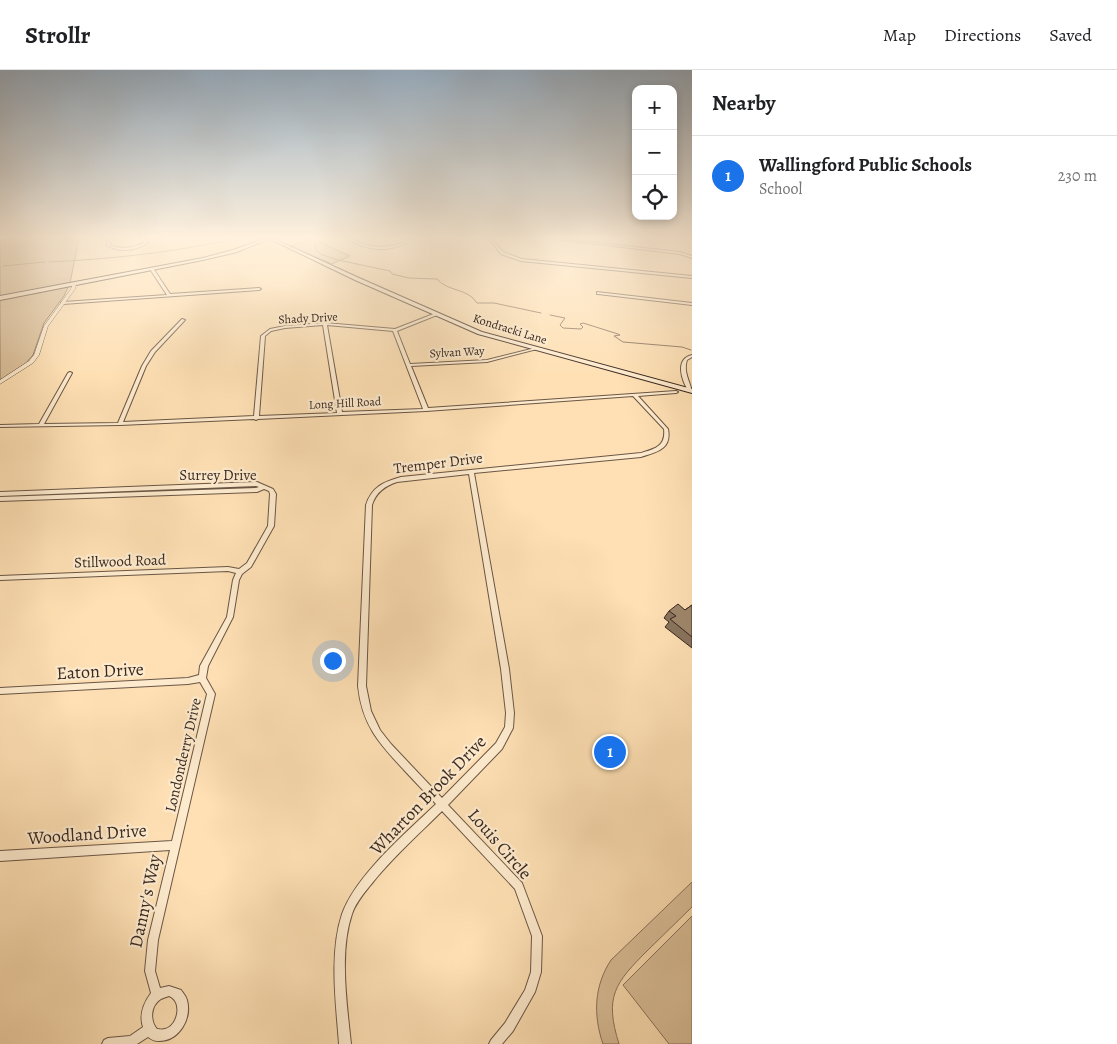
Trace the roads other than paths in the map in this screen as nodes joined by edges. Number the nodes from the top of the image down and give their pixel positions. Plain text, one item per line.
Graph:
1 (72, 284) edge
2 (74, 284) edge
3 (162, 284) edge
4 (372, 284) edge
5 (259, 289) dead end
6 (598, 292) dead end
7 (169, 295) junction
8 (0, 298) edge
9 (63, 303) junction
10 (692, 304) edge
11 (436, 314) junction
12 (183, 320) dead end
13 (325, 324) junction
14 (395, 330) junction
15 (535, 349) junction
16 (692, 356) edge
17 (408, 365) junction
18 (70, 373) dead end
19 (0, 382) edge
20 (666, 385) junction
21 (691, 391) edge
22 (676, 392) junction
23 (634, 395) junction
24 (426, 410) junction
25 (340, 414) junction
26 (256, 419) junction
27 (120, 424) junction
28 (41, 425) junction
29 (0, 426) edge
30 (471, 472) junction
31 (264, 487) junction
32 (0, 494) edge
33 (0, 499) edge
34 (240, 572) junction
35 (0, 578) edge
36 (202, 678) junction
37 (0, 691) edge
38 (443, 804) junction
39 (175, 845) junction
40 (0, 856) edge
41 (157, 995) junction
42 (149, 1030) junction
43 (108, 1044) edge
44 (345, 1044) edge
45 (495, 1044) edge

1 - 8 main road
2 - 9 street
3 - 7 street
4 - 11 main road, Kondracki Lane
5 - 7 street
6 - 10 street
7 - 9 street
9 - 19 street
11 - 14 street, Shady Drive
11 - 15 main road, Kondracki Lane
12 - 27 street
13 - 14 street, Shady Drive
13 - 25 street
13 - 26 street, Shady Drive
14 - 17 street
15 - 17 street, Sylvan Way
15 - 20 main road, Kondracki Lane
16 - 21 street
17 - 24 street
18 - 28 street
20 - 21 main road, Kondracki Lane
20 - 22 main road, Kondracki Lane
21 - 22 main road, Long Hill Road
22 - 23 street, Long Hill Road
23 - 24 street, Long Hill Road
23 - 30 street, Tremper Drive
24 - 25 street, Long Hill Road
25 - 26 street, Long Hill Road
26 - 27 street, Long Hill Road
27 - 28 street, Long Hill Road
28 - 29 street, Long Hill Road
30 - 38 street, Wharton Brook Drive
30 - 38 street, Tremper Drive
31 - 32 street, Surrey Drive
31 - 33 street, Surrey Drive
31 - 34 street, Londonderry Drive
34 - 35 street, Stillwood Road
34 - 36 street, Londonderry Drive
36 - 37 street, Eaton Drive
36 - 39 street, Londonderry Drive
38 - 44 street, Wharton Brook Drive
38 - 45 street, Louis Circle
39 - 40 street, Woodland Drive
39 - 41 street, Danny's Way
41 - 42 street
41 - 42 street
42 - 43 street

